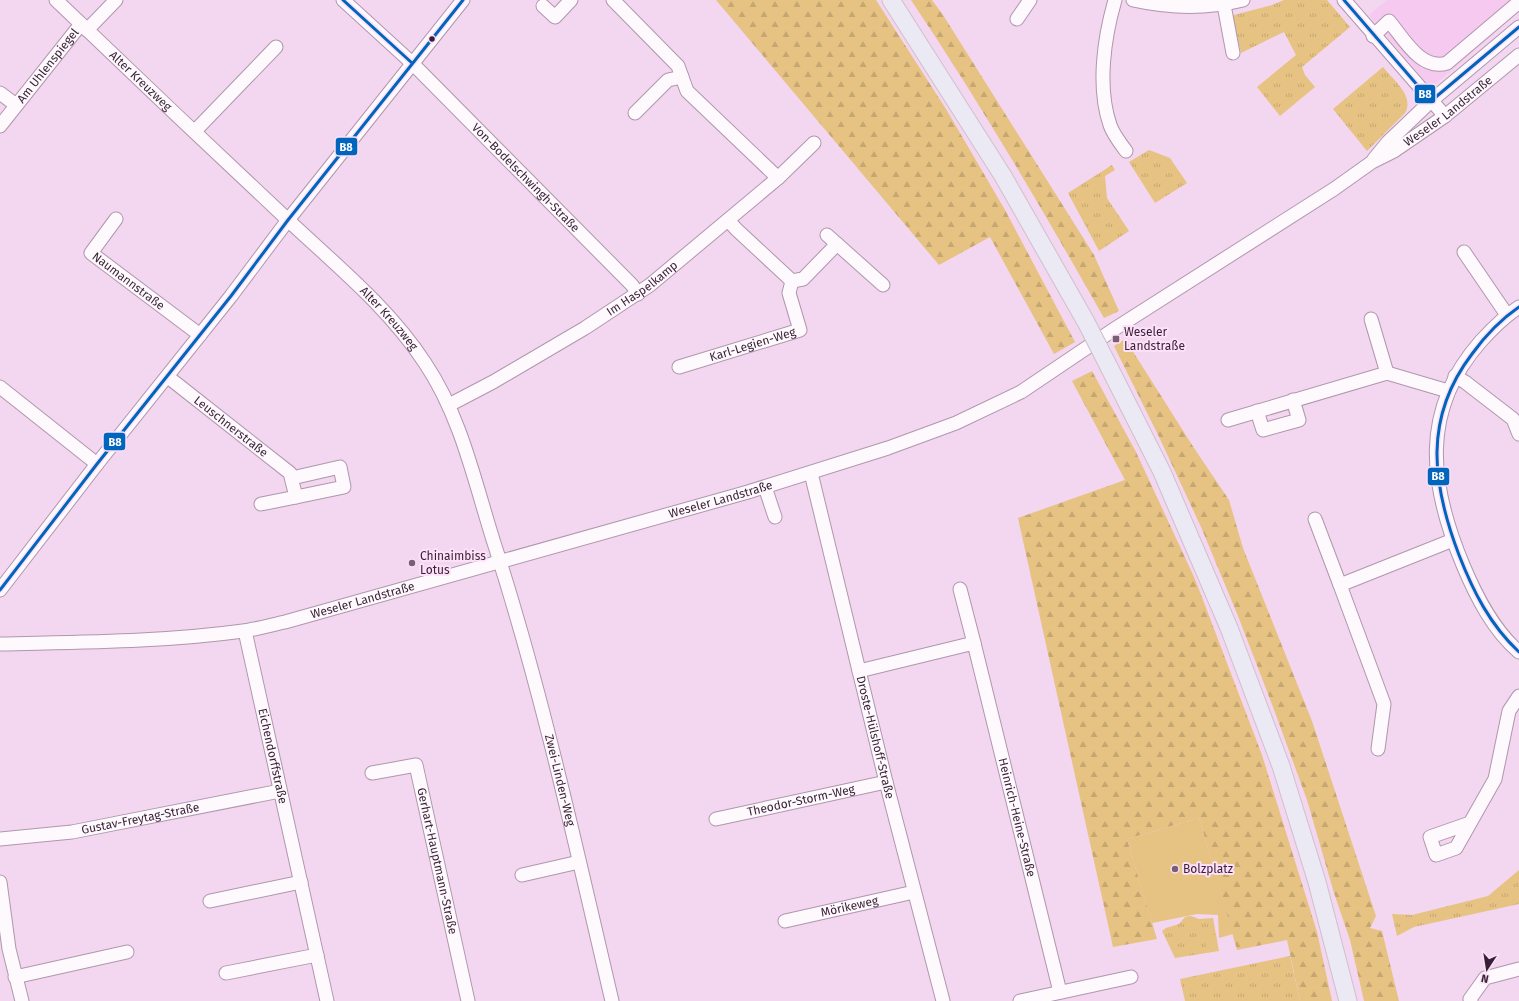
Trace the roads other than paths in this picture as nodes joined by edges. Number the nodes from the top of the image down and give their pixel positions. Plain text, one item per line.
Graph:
1 (56, 0) edge
2 (116, 0) edge
3 (343, 0) edge
4 (463, 0) edge
5 (571, 0) edge
6 (613, 0) edge
7 (891, 0) edge
8 (1030, 0) edge
9 (1115, 0) edge
10 (1133, 0) edge
11 (1242, 0) edge
12 (1344, 0) edge
13 (1519, 2) edge
14 (1224, 5) junction
15 (543, 6) dead end
16 (1017, 19) dead end
17 (84, 27) junction
18 (1519, 27) edge
19 (1374, 36) junction
20 (276, 47) dead end
21 (1233, 53) dead end
22 (1519, 54) edge
23 (412, 63) junction
24 (682, 77) junction
25 (0, 93) edge
26 (1431, 101) junction
27 (16, 105) junction
28 (635, 113) dead end
29 (1445, 116) junction
30 (0, 126) edge
31 (195, 131) junction
32 (814, 143) dead end
33 (1126, 152) dead end
34 (1372, 162) junction
35 (778, 178) junction
36 (116, 219) dead end
37 (288, 220) junction
38 (728, 220) junction
39 (827, 234) dead end
40 (838, 244) junction
41 (1464, 252) dead end
42 (792, 281) junction
43 (884, 285) dead end
44 (638, 294) junction
45 (1519, 306) edge
46 (1507, 315) junction
47 (1371, 319) dead end
48 (200, 335) junction
49 (679, 367) dead end
50 (1387, 373) junction
51 (1455, 376) junction
52 (168, 377) junction
53 (0, 387) edge
54 (1448, 391) junction
55 (1293, 400) junction
56 (449, 405) junction
57 (1257, 411) junction
58 (1516, 418) edge
59 (1228, 420) dead end
60 (1519, 434) edge
61 (97, 464) junction
62 (810, 473) junction
63 (292, 478) junction
64 (765, 487) junction
65 (296, 497) junction
66 (261, 504) dead end
67 (775, 517) dead end
68 (1315, 520) dead end
69 (1453, 540) junction
70 (501, 562) junction
71 (1340, 585) junction
72 (960, 589) dead end
73 (0, 590) edge
74 (245, 631) junction
75 (974, 643) junction
76 (0, 644) edge
77 (1519, 652) edge
78 (859, 670) junction
79 (1519, 696) edge
80 (1378, 749) dead end
81 (372, 773) dead end
82 (886, 782) junction
83 (280, 792) junction
84 (716, 819) dead end
85 (1470, 823) dead end
86 (0, 839) edge
87 (579, 862) junction
88 (522, 875) dead end
89 (0, 882) edge
90 (301, 882) junction
91 (914, 892) junction
92 (210, 900) dead end
93 (1, 906) edge
94 (785, 921) dead end
95 (5, 950) edge
96 (127, 952) dead end
97 (317, 955) junction
98 (1519, 969) edge
99 (226, 973) dead end
100 (15, 977) junction
101 (1132, 977) dead end
102 (1060, 992) junction
103 (22, 1001) edge
104 (327, 1001) edge
105 (468, 1001) edge
106 (612, 1001) edge
107 (943, 1001) edge
108 (1020, 1001) edge
109 (1348, 1001) edge
110 (1471, 1001) edge

1 - 17 street, Alter Kreuzweg
2 - 17 street
3 - 23 street, Von-Bodelschwingh-Straße
4 - 23 street
5 - 15 street
6 - 24 street
7 - 109 main road, bridge
8 - 16 street
9 - 33 street
10 - 14 street
11 - 14 street
12 - 19 street
13 - 19 street
14 - 21 street
17 - 27 street, Am Uhlenspiegel
17 - 31 street, Alter Kreuzweg
18 - 26 street, Weseler Landstraße
19 - 26 street
20 - 31 street
22 - 29 street, Weseler Landstraße
23 - 37 street
23 - 44 street, Von-Bodelschwingh-Straße
24 - 28 street
24 - 35 street
25 - 27 street
26 - 29 street
26 - 34 street, Weseler Landstraße
27 - 30 street, Am Uhlenspiegel
29 - 34 street, Weseler Landstraße
31 - 37 street, Alter Kreuzweg
32 - 35 street, Im Haspelkamp
34 - 62 street, Weseler Landstraße
35 - 38 street, Im Haspelkamp
36 - 48 street, Naumannstraße
37 - 48 street
37 - 56 street, Alter Kreuzweg
38 - 42 street
38 - 44 street, Im Haspelkamp
39 - 40 street
40 - 42 street
40 - 43 street
41 - 46 street
42 - 49 street, Karl-Legien-Weg
44 - 56 street, Im Haspelkamp
45 - 46 street
46 - 51 street
47 - 50 street
48 - 52 street
50 - 54 street
50 - 55 street
51 - 54 street
51 - 58 street
52 - 61 street
52 - 63 street, Leuschnerstraße
53 - 61 street
54 - 69 street
55 - 57 street
55 - 57 street
56 - 70 street, Alter Kreuzweg
57 - 59 street
58 - 60 street
61 - 73 street
62 - 64 street, Weseler Landstraße
62 - 78 street, Droste-Hülshoff-Straße
63 - 65 street
63 - 65 street
64 - 67 street
64 - 70 street, Weseler Landstraße
65 - 66 street
68 - 71 street
69 - 71 street
69 - 77 street
70 - 74 street, Weseler Landstraße
70 - 87 street, Zwei-Linden-Weg
71 - 80 street
72 - 75 street, Heinrich-Heine-Straße
74 - 76 street, Weseler Landstraße
74 - 83 street, Eichendorffstraße
75 - 78 street
75 - 102 street, Heinrich-Heine-Straße
78 - 82 street, Droste-Hülshoff-Straße
79 - 85 street
81 - 105 street, Gerhart-Hauptmann-Straße
82 - 84 street, Theodor-Storm-Weg
82 - 91 street, Droste-Hülshoff-Straße
83 - 86 street, Gustav-Freytag-Straße
83 - 90 street, Eichendorffstraße
87 - 88 street
87 - 106 street, Zwei-Linden-Weg
89 - 93 street
90 - 92 street
90 - 97 street, Eichendorffstraße
91 - 94 street, Mörikeweg
91 - 107 street, Droste-Hülshoff-Straße
93 - 95 street
95 - 100 street
96 - 100 street
97 - 99 street
97 - 104 street, Eichendorffstraße
98 - 110 street
100 - 103 street
101 - 102 street
102 - 108 street

